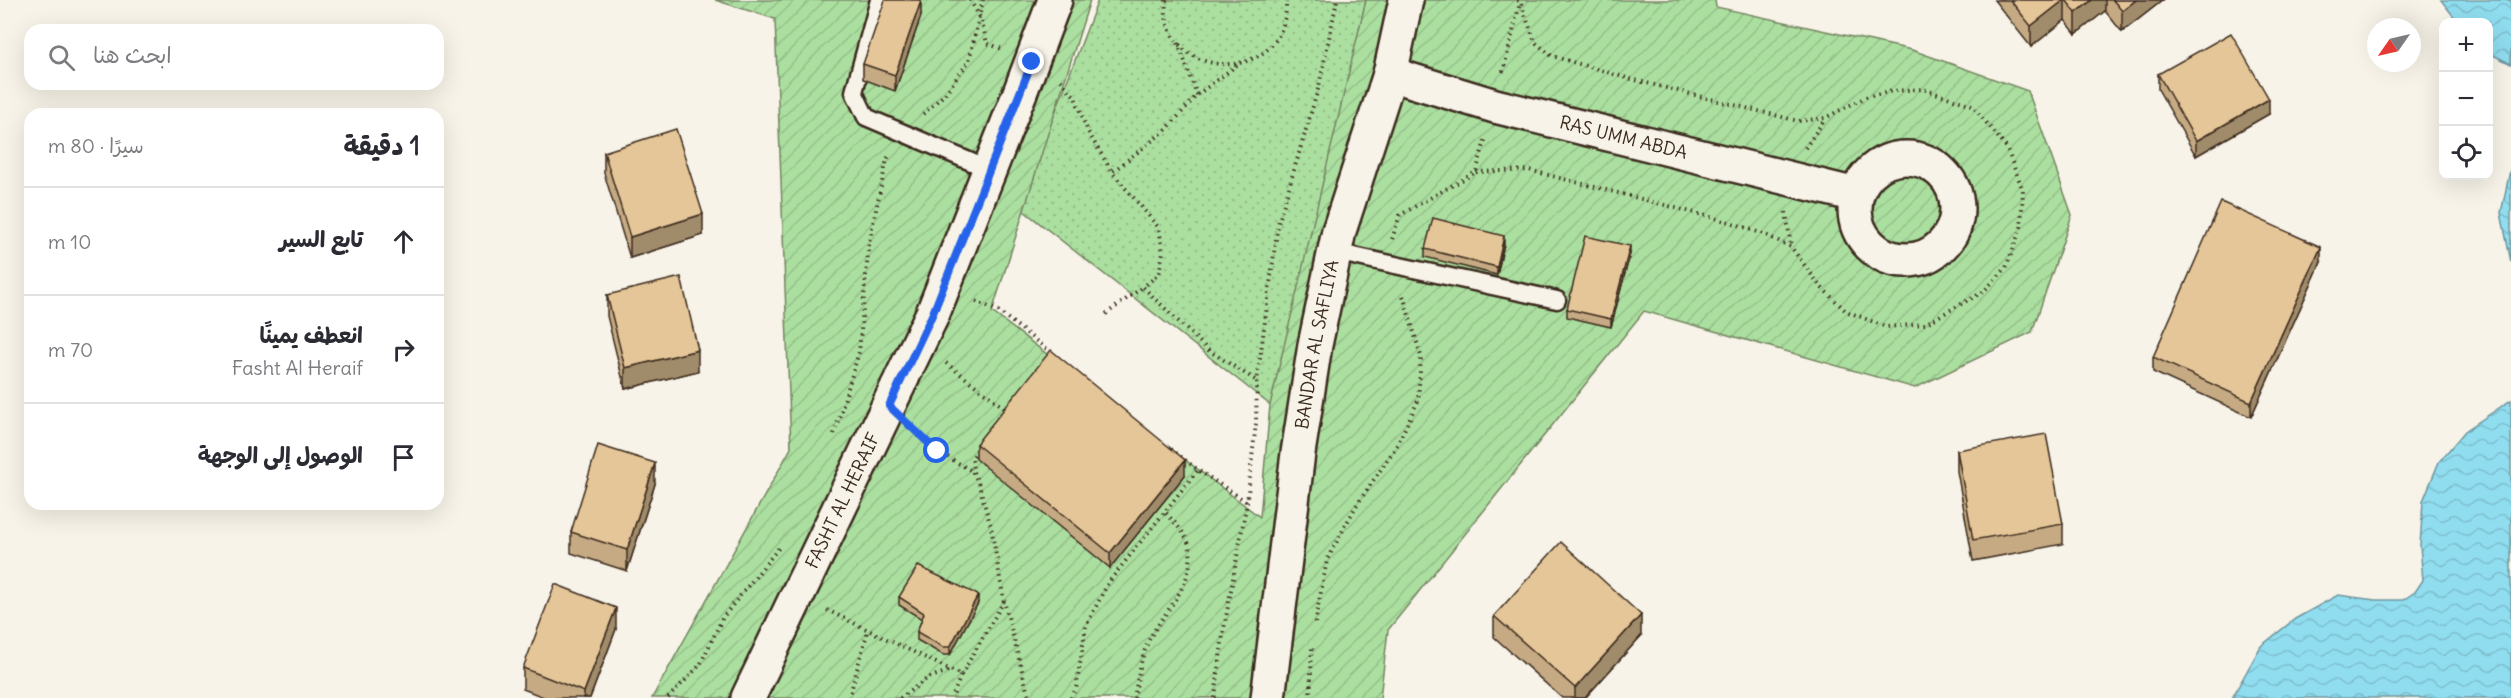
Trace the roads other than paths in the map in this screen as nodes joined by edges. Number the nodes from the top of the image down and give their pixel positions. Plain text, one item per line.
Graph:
1 (879, 0) edge
2 (1054, 0) edge
3 (1406, 0) edge
4 (1390, 74) junction
5 (990, 170) junction
6 (1856, 195) dead end
7 (1335, 252) junction
8 (1557, 300) dead end
9 (748, 698) edge
10 (1268, 698) edge

1 - 5 lane
2 - 5 street, FASHT AL HERAIF
3 - 4 street, BANDAR AL SAFLIYA
4 - 6 street, RAS UMM ABDA
4 - 7 street, BANDAR AL SAFLIYA
5 - 9 street, FASHT AL HERAIF
7 - 8 lane
7 - 10 street, BANDAR AL SAFLIYA

